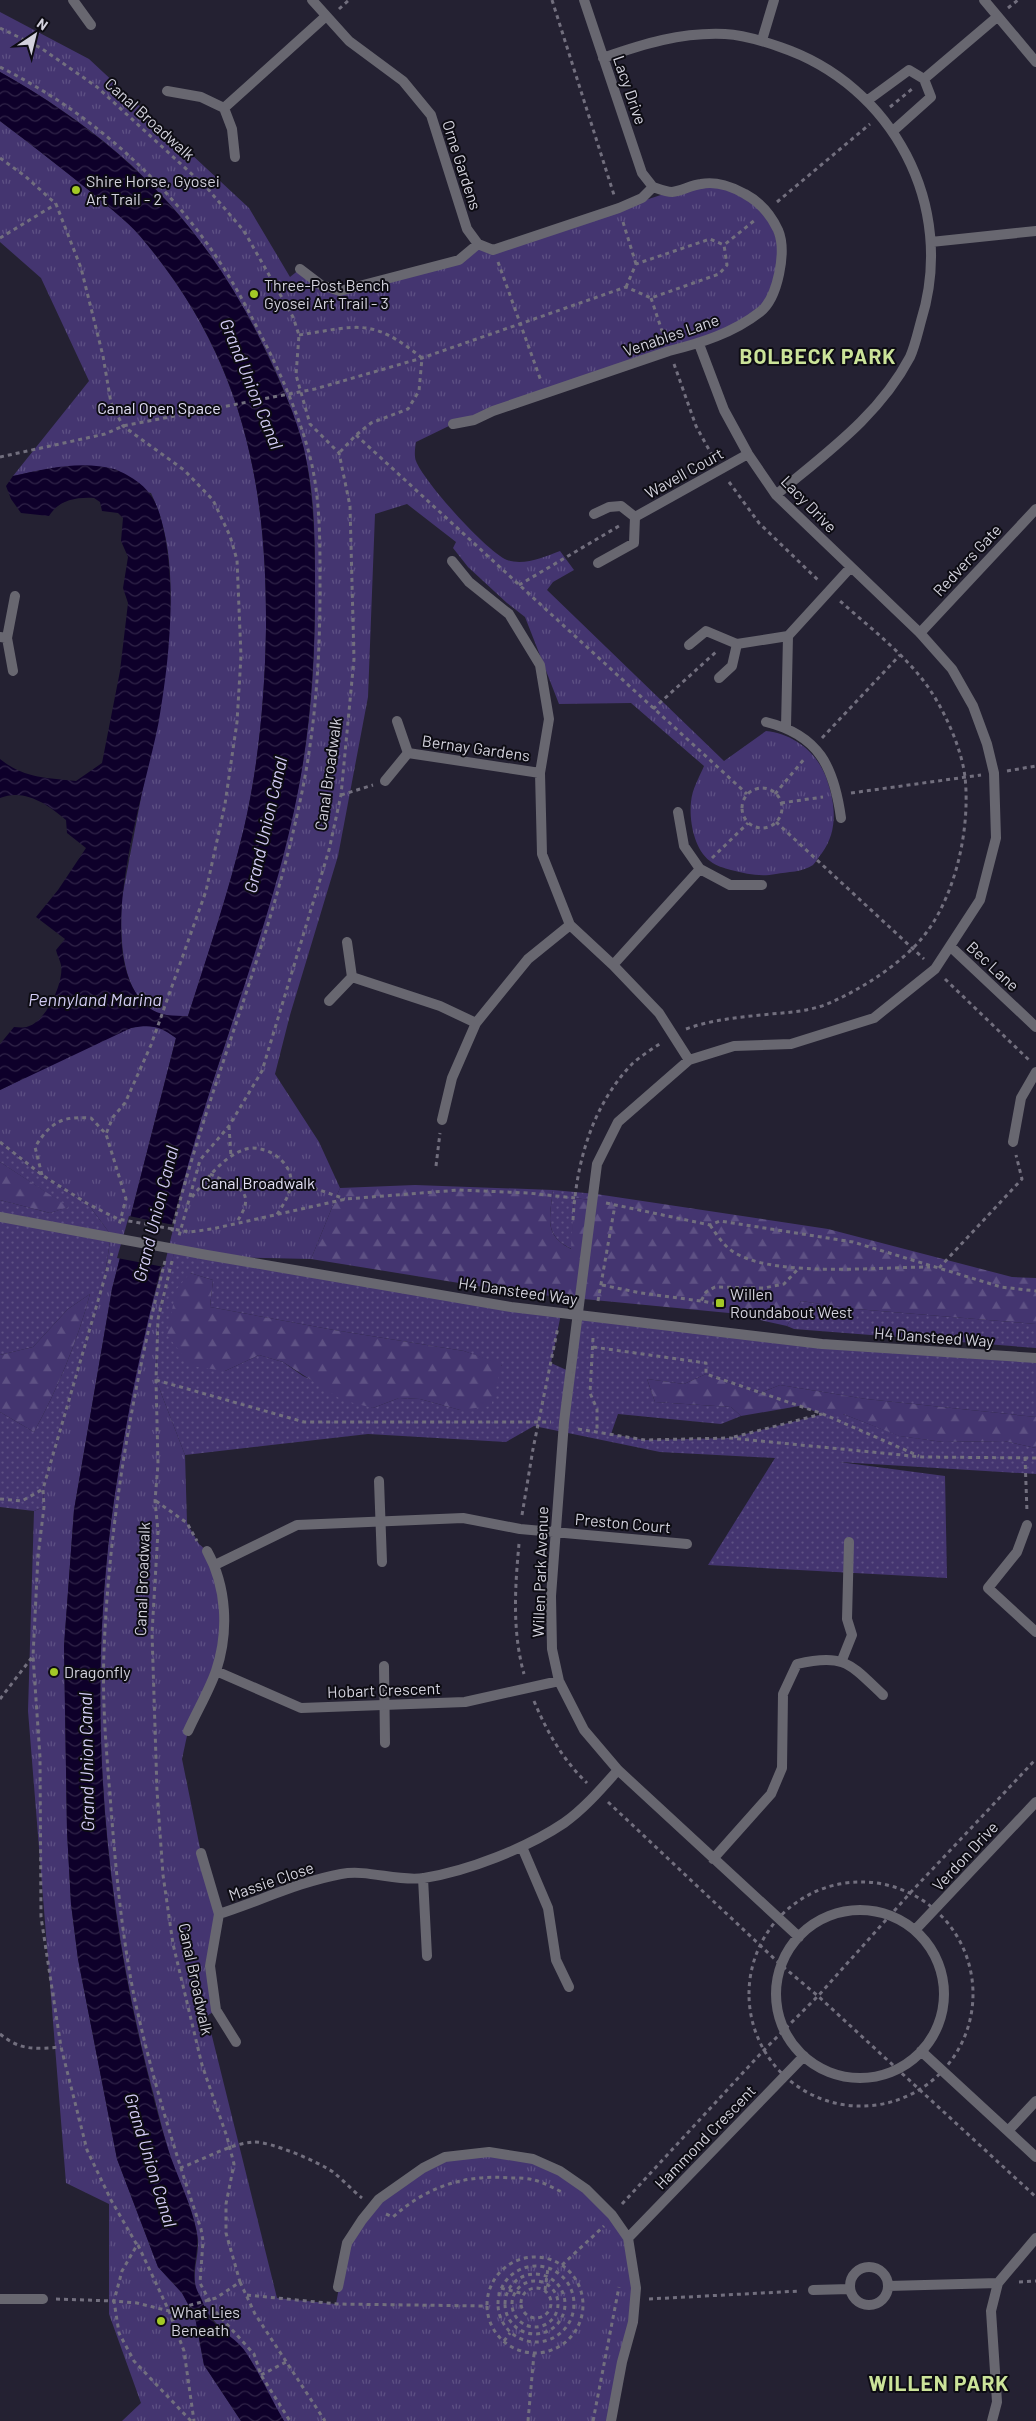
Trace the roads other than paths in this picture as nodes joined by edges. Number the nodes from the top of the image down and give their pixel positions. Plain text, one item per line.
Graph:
1 (74, 0) edge
2 (312, 0) edge
3 (584, 0) edge
4 (774, 0) edge
5 (984, 0) edge
6 (325, 17) junction
7 (997, 17) junction
8 (91, 25) dead end
9 (762, 40) junction
10 (603, 58) junction
11 (1036, 62) edge
12 (924, 79) junction
13 (167, 91) dead end
14 (868, 100) junction
15 (224, 108) junction
16 (893, 131) junction
17 (235, 157) dead end
18 (653, 187) junction
19 (1036, 231) edge
20 (931, 242) junction
21 (478, 244) junction
22 (300, 269) dead end
23 (699, 344) junction
24 (453, 424) dead end
25 (748, 454) junction
26 (776, 495) junction
27 (1036, 509) edge
28 (594, 514) dead end
29 (635, 517) junction
30 (452, 561) dead end
31 (598, 562) dead end
32 (851, 567) junction
33 (15, 596) dead end
34 (920, 632) junction
35 (788, 636) junction
36 (3, 638) edge
37 (733, 642) junction
38 (689, 645) dead end
39 (12, 672) dead end
40 (718, 678) dead end
41 (397, 720) dead end
42 (766, 722) dead end
43 (786, 727) junction
44 (408, 754) junction
45 (540, 773) junction
46 (386, 781) road end
47 (678, 812) dead end
48 (840, 818) dead end
49 (700, 869) junction
50 (762, 886) dead end
51 (570, 925) junction
52 (347, 942) dead end
53 (951, 947) junction
54 (613, 965) junction
55 (352, 977) junction
56 (329, 1001) dead end
57 (476, 1022) junction
58 (1036, 1027) edge
59 (689, 1060) junction
60 (1036, 1072) edge
61 (442, 1120) road end
62 (1013, 1142) road end
63 (0, 1217) edge
64 (1036, 1358) edge
65 (378, 1481) dead end
66 (380, 1522) junction
67 (1027, 1525) road end
68 (556, 1531) junction
69 (849, 1542) dead end
70 (687, 1544) dead end
71 (207, 1551) road end
72 (382, 1562) dead end
73 (215, 1565) junction
74 (1036, 1632) edge
75 (842, 1660) junction
76 (384, 1666) dead end
77 (216, 1671) junction
78 (559, 1681) junction
79 (883, 1695) dead end
80 (385, 1705) junction
81 (188, 1731) dead end
82 (385, 1743) dead end
83 (618, 1770) junction
84 (1036, 1802) edge
85 (522, 1847) junction
86 (201, 1853) dead end
87 (713, 1859) junction
88 (423, 1878) junction
89 (219, 1914) junction
90 (915, 1930) junction
91 (799, 1937) junction
92 (427, 1956) dead end
93 (569, 1987) dead end
94 (236, 2042) dead end
95 (921, 2052) junction
96 (804, 2056) junction
97 (1036, 2101) edge
98 (1008, 2131) junction
99 (1036, 2157) edge
100 (628, 2238) junction
101 (1036, 2238) edge
102 (998, 2283) junction
103 (888, 2286) junction
104 (338, 2287) dead end
105 (850, 2289) junction
106 (813, 2290) road end
107 (0, 2299) edge
108 (43, 2299) road end
109 (611, 2421) edge
110 (992, 2421) edge

1 - 8 street
2 - 6 street, Orne Gardens
3 - 10 street, Lacy Drive
4 - 9 street
5 - 7 street
6 - 15 street
6 - 21 street, Orne Gardens
7 - 11 street
7 - 12 street
9 - 10 street
9 - 14 street
10 - 18 street, Lacy Drive
12 - 14 street
12 - 16 street
13 - 15 street
14 - 16 street
15 - 17 street
16 - 20 street
18 - 21 street
18 - 23 street, Venables Lane
19 - 20 street
20 - 26 street
21 - 22 street
23 - 24 street, Venables Lane
23 - 25 street, Lacy Drive
25 - 26 street, Lacy Drive
25 - 29 street, Wavell Court
26 - 32 street, Lacy Drive
27 - 34 street, Redvers Gate
28 - 29 street, Wavell Court
29 - 31 street, Wavell Court
30 - 45 street, Bernay Gardens
32 - 34 street, Lacy Drive
32 - 35 street
33 - 36 street
34 - 53 street, Lacy Drive
35 - 37 street
35 - 43 street
36 - 39 street
37 - 38 street
37 - 40 street
41 - 44 street, Bernay Gardens
42 - 43 street
43 - 48 street
44 - 45 street, Bernay Gardens
44 - 46 street, Bernay Gardens
45 - 51 street, Bernay Gardens
47 - 49 street
49 - 50 street
49 - 54 street
51 - 54 street, Bernay Gardens
51 - 57 street
52 - 55 street
53 - 58 street, Bec Lane
53 - 59 street, Lacy Drive
54 - 59 street, Bernay Gardens
55 - 56 street
55 - 57 street
57 - 61 street
59 - 68 street, Willen Park Avenue
60 - 62 street
63 - 64 street, H4 Dansteed Way
65 - 66 street
66 - 68 street
66 - 72 street
66 - 73 street
67 - 74 street
68 - 70 street, Preston Court
68 - 78 street, Willen Park Avenue
69 - 75 street
71 - 73 street
73 - 77 street
75 - 79 street
75 - 87 street
76 - 80 street
77 - 80 street, Hobart Crescent
77 - 81 street
78 - 80 street, Hobart Crescent
78 - 83 street, Willen Park Avenue
80 - 82 street
83 - 85 street, Massie Close
83 - 87 street, Willen Park Avenue
84 - 90 street, Verdon Drive
85 - 88 street, Massie Close
85 - 93 street
86 - 89 street, Massie Close
87 - 91 street, Willen Park Avenue
88 - 89 street, Massie Close
88 - 92 street
89 - 94 street, Massie Close
90 - 91 street
90 - 95 street
91 - 96 street
95 - 96 street
95 - 98 street
96 - 100 street, Hammond Crescent
97 - 98 street
98 - 99 street
100 - 104 street
100 - 109 street
101 - 102 street
102 - 103 street
102 - 110 street
103 - 105 street
103 - 105 street
105 - 106 street
107 - 108 street

